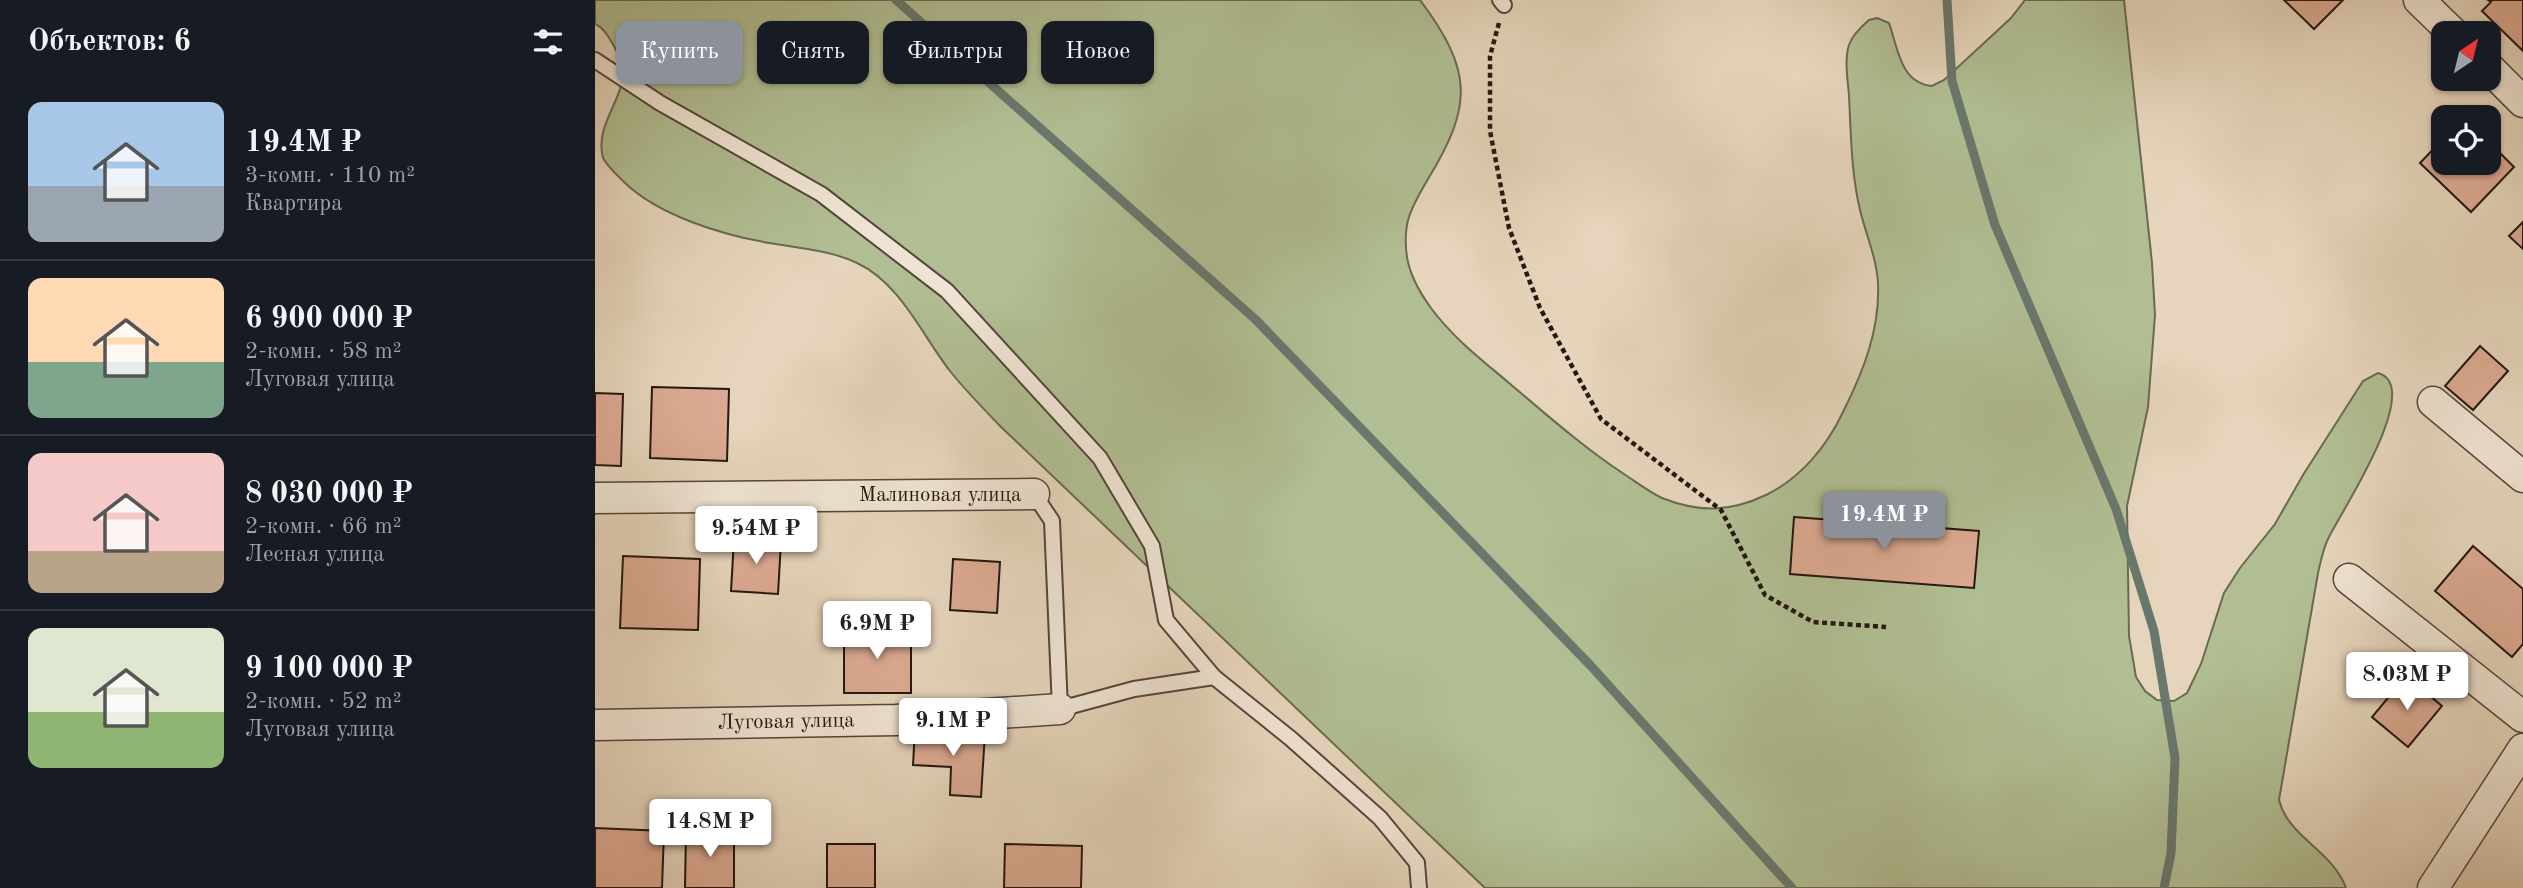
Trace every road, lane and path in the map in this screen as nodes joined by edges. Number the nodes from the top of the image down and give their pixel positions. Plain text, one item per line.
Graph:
1 (2419, 0) edge
2 (1502, 2) edge
3 (2441, 21) edge
4 (595, 60) edge
5 (2501, 80) edge
6 (2523, 102) edge
7 (2433, 402) dead end
8 (2523, 477) edge
9 (1034, 494) joint
10 (595, 498) edge
11 (2349, 579) dead end
12 (1886, 627) dead end
13 (1214, 677) junction
14 (1060, 709) junction
15 (2523, 717) edge
16 (595, 725) edge
17 (2523, 749) edge
18 (1419, 888) edge
19 (2433, 888) edge

1 - 3 street
2 - 12 path
4 - 13 lane
5 - 6 street
7 - 8 street
9 - 10 street, Малиновая улица
9 - 14 lane
11 - 15 street
13 - 14 lane
13 - 18 lane
14 - 16 street, Луговая улица
17 - 19 street

